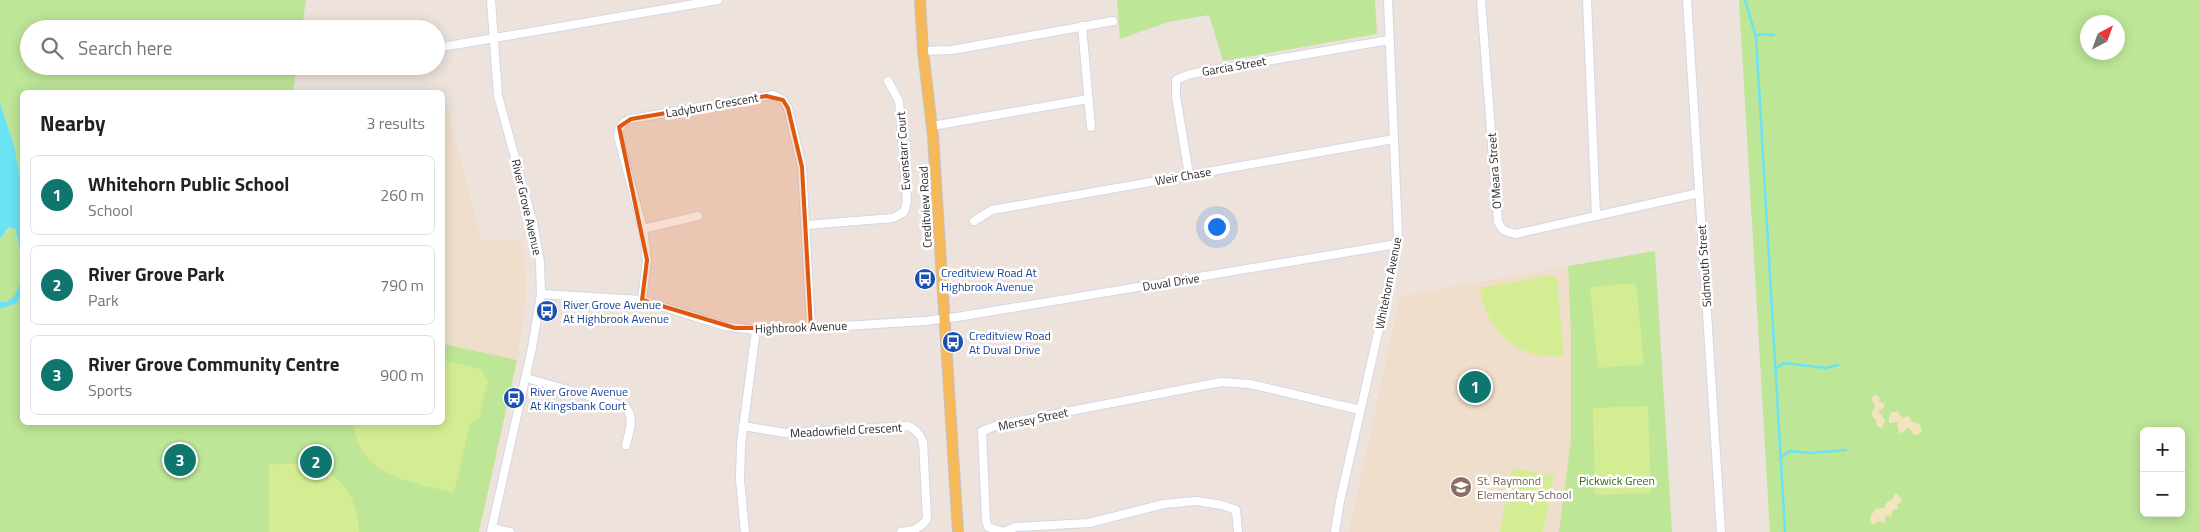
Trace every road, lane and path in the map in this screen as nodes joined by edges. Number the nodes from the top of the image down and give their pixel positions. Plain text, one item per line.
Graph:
1 (491, 0) edge
2 (718, 0) edge
3 (920, 0) edge
4 (1388, 0) edge
5 (1481, 0) edge
6 (1586, 0) edge
7 (1687, 0) edge
8 (1113, 20) dead end
9 (1082, 26) junction
10 (493, 39) junction
11 (1389, 40) junction
12 (445, 47) edge
13 (923, 51) junction
14 (888, 82) dead end
15 (1088, 99) junction
16 (932, 126) junction
17 (1091, 127) dead end
18 (1394, 138) junction
19 (1189, 175) junction
20 (1700, 193) junction
21 (698, 216) dead end
22 (1596, 216) junction
23 (974, 221) dead end
24 (806, 224) junction
25 (643, 230) junction
26 (1397, 244) junction
27 (541, 294) junction
28 (642, 300) junction
29 (944, 319) junction
30 (810, 328) junction
31 (756, 330) junction
32 (526, 378) junction
33 (1360, 410) junction
34 (743, 426) junction
35 (626, 445) dead end
36 (492, 530) edge
37 (510, 532) edge
38 (745, 532) edge
39 (900, 532) edge
40 (958, 532) edge
41 (1238, 532) edge
42 (1335, 532) edge
43 (1721, 532) edge

1 - 10 street, River Grove Avenue
2 - 10 street
3 - 13 main road, Creditview Road
4 - 11 street, Whitehorn Avenue
5 - 22 street, O'Meara Street
6 - 22 street
7 - 20 street, Sidmouth Street
8 - 9 street
9 - 13 street
9 - 15 street
10 - 12 street
10 - 27 street, River Grove Avenue
11 - 18 street, Whitehorn Avenue
11 - 19 street, Garcia Street
13 - 16 main road, Creditview Road
14 - 24 street, Evenstarr Court
15 - 16 street
15 - 17 street
16 - 29 main road, Creditview Road
18 - 19 street, Weir Chase
18 - 26 street, Whitehorn Avenue
19 - 23 street, Weir Chase
20 - 22 street, O'Meara Street
20 - 43 street, Sidmouth Street
21 - 25 street
24 - 25 street, Ladyburn Crescent
24 - 30 street, Ladyburn Crescent
25 - 28 street, Ladyburn Crescent
26 - 29 street, Duval Drive
26 - 33 street, Whitehorn Avenue
27 - 28 street, Highbrook Avenue
27 - 32 street, River Grove Avenue
28 - 31 street, Highbrook Avenue
29 - 30 street, Highbrook Avenue
29 - 40 main road, Creditview Road
30 - 31 street, Highbrook Avenue
31 - 34 street
32 - 35 street
32 - 36 street, River Grove Avenue
33 - 41 street, Mersey Street
33 - 42 street, Whitehorn Avenue
34 - 38 street
34 - 39 street, Meadowfield Crescent
36 - 37 street

